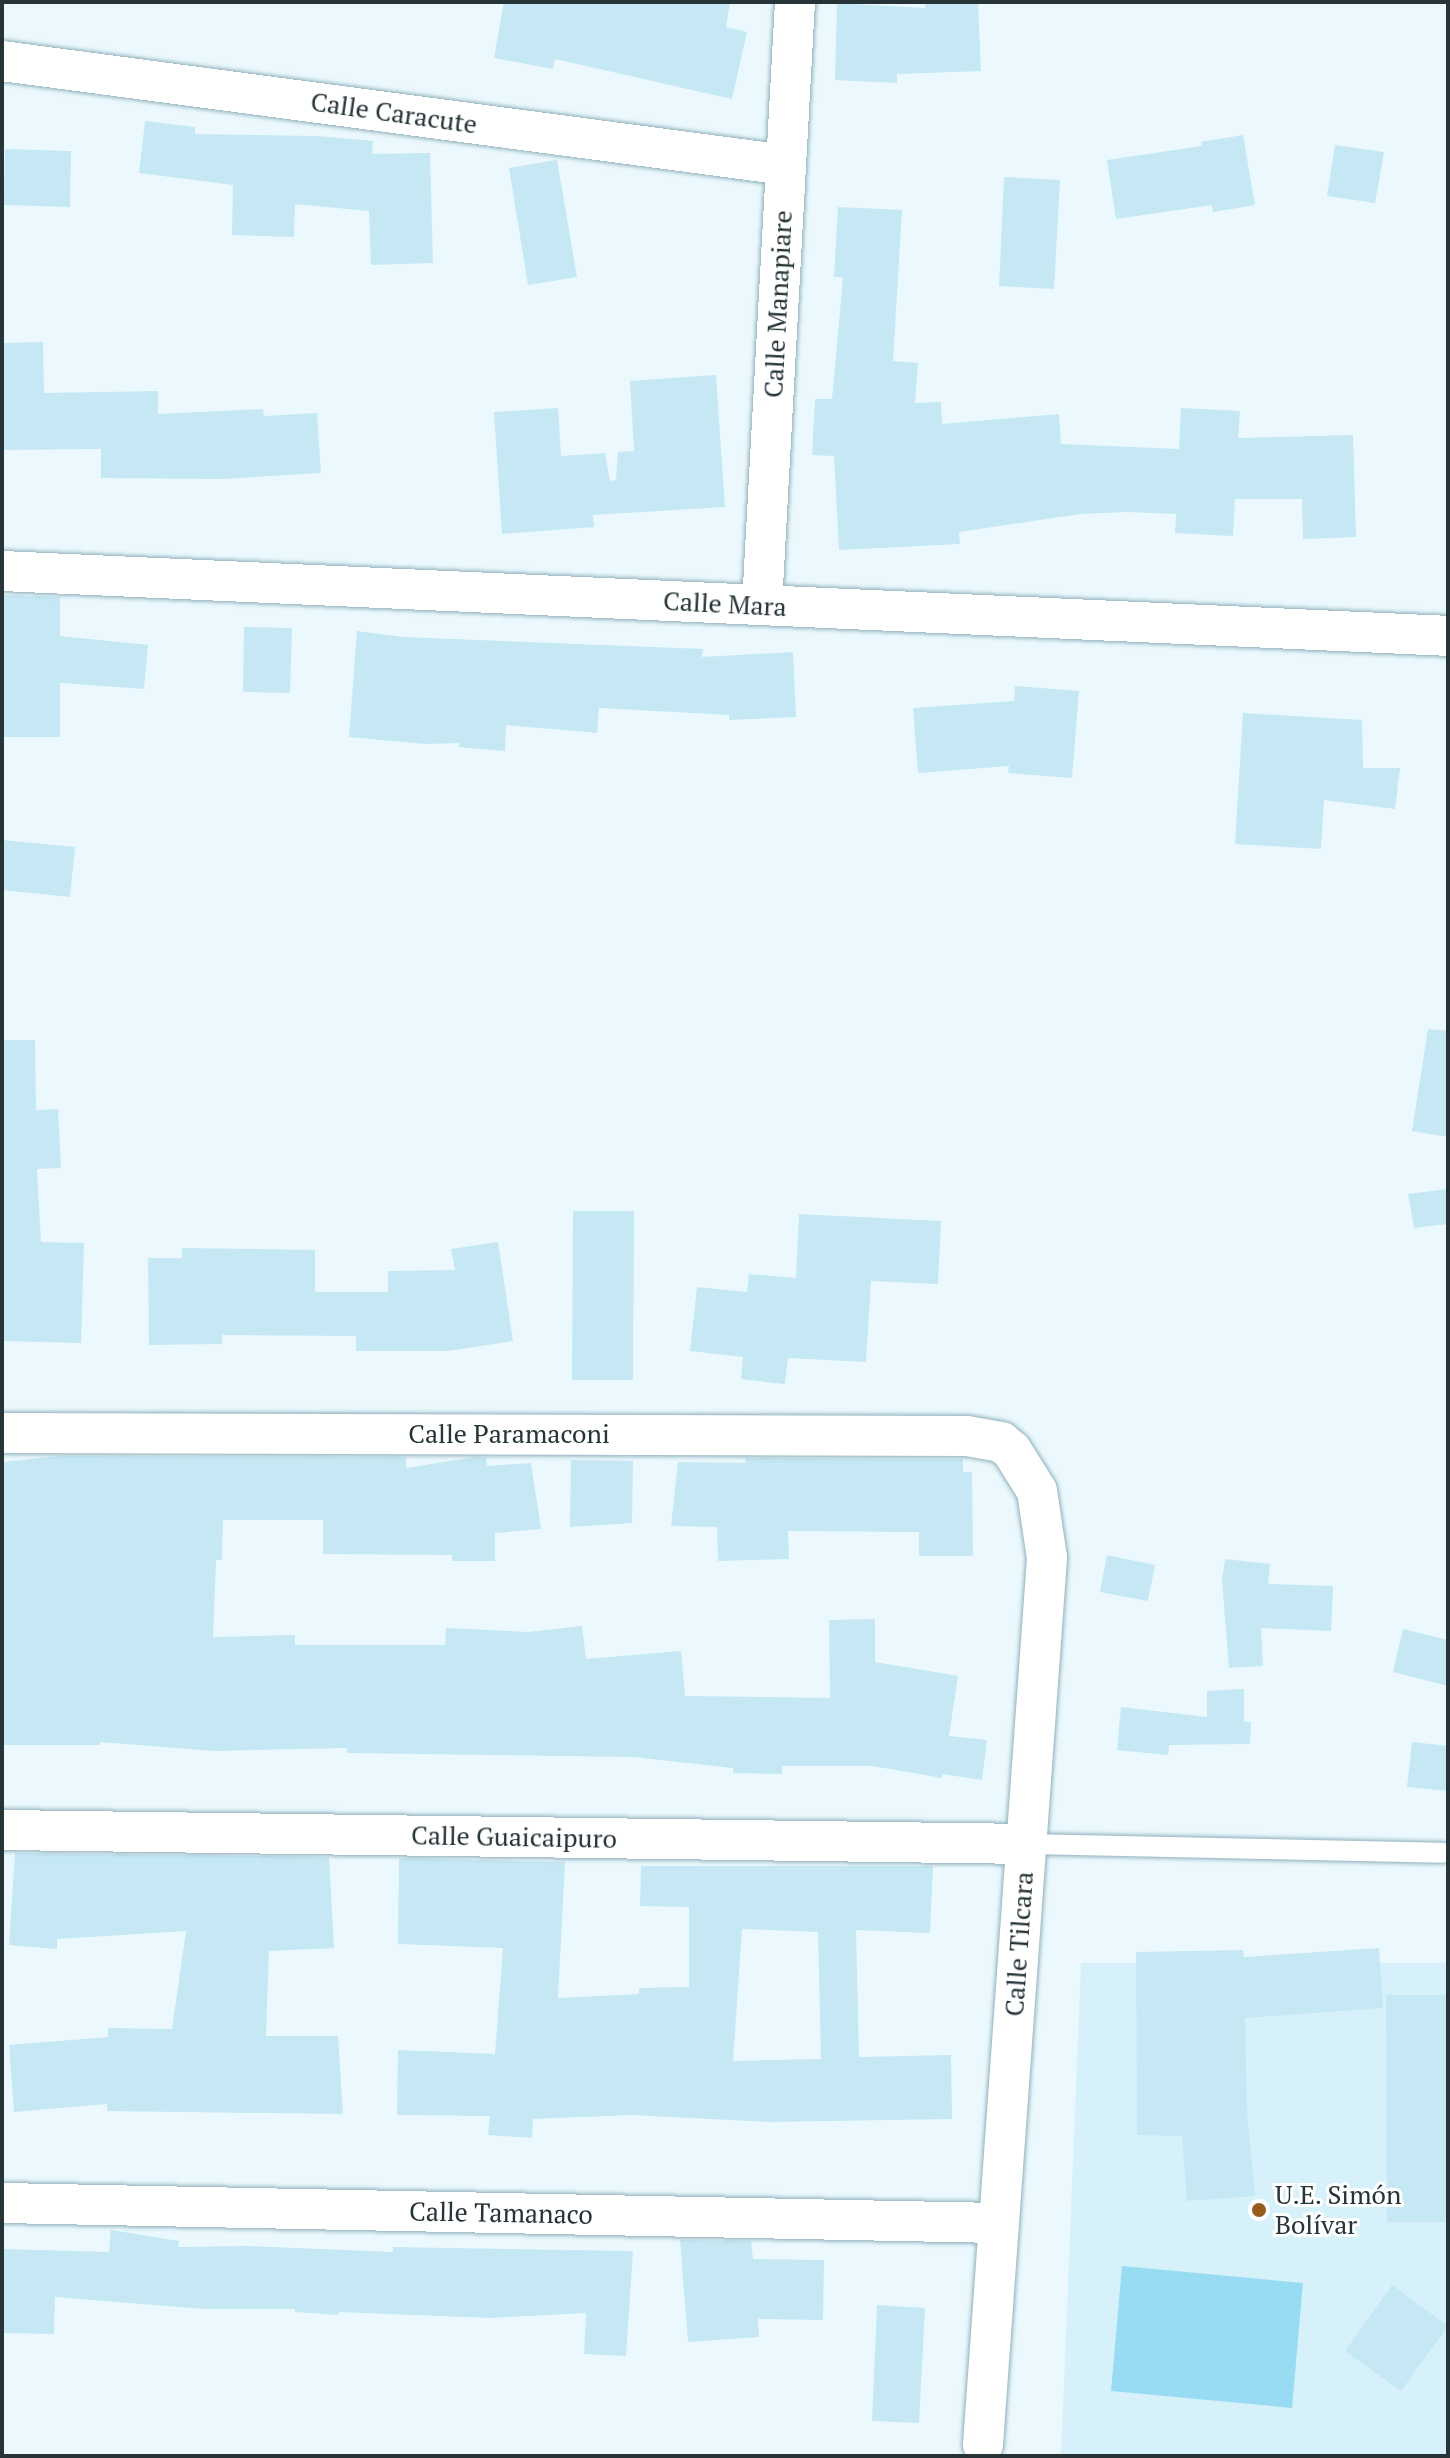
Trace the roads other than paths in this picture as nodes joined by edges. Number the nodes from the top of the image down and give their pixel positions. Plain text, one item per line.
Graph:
1 (795, 2) edge
2 (2, 61) edge
3 (786, 165) junction
4 (2, 571) edge
5 (762, 605) junction
6 (1448, 636) edge
7 (2, 1433) edge
8 (1012, 1451) joint
9 (2, 1830) edge
10 (1026, 1844) junction
11 (1443, 1853) dead end
12 (2, 2203) edge
13 (999, 2223) junction
14 (983, 2445) dead end

1 - 3 street, Calle Manapiare
2 - 3 street, Calle Caracute
3 - 5 street, Calle Manapiare
4 - 5 street, Calle Mara
5 - 6 street, Calle Mara
7 - 8 street, Calle Paramaconi
8 - 10 street, Calle Tilcara
9 - 10 street, Calle Guaicaipuro
10 - 11 lane
10 - 13 street, Calle Tilcara
12 - 13 street, Calle Tamanaco
13 - 14 street, Calle Tilcara

